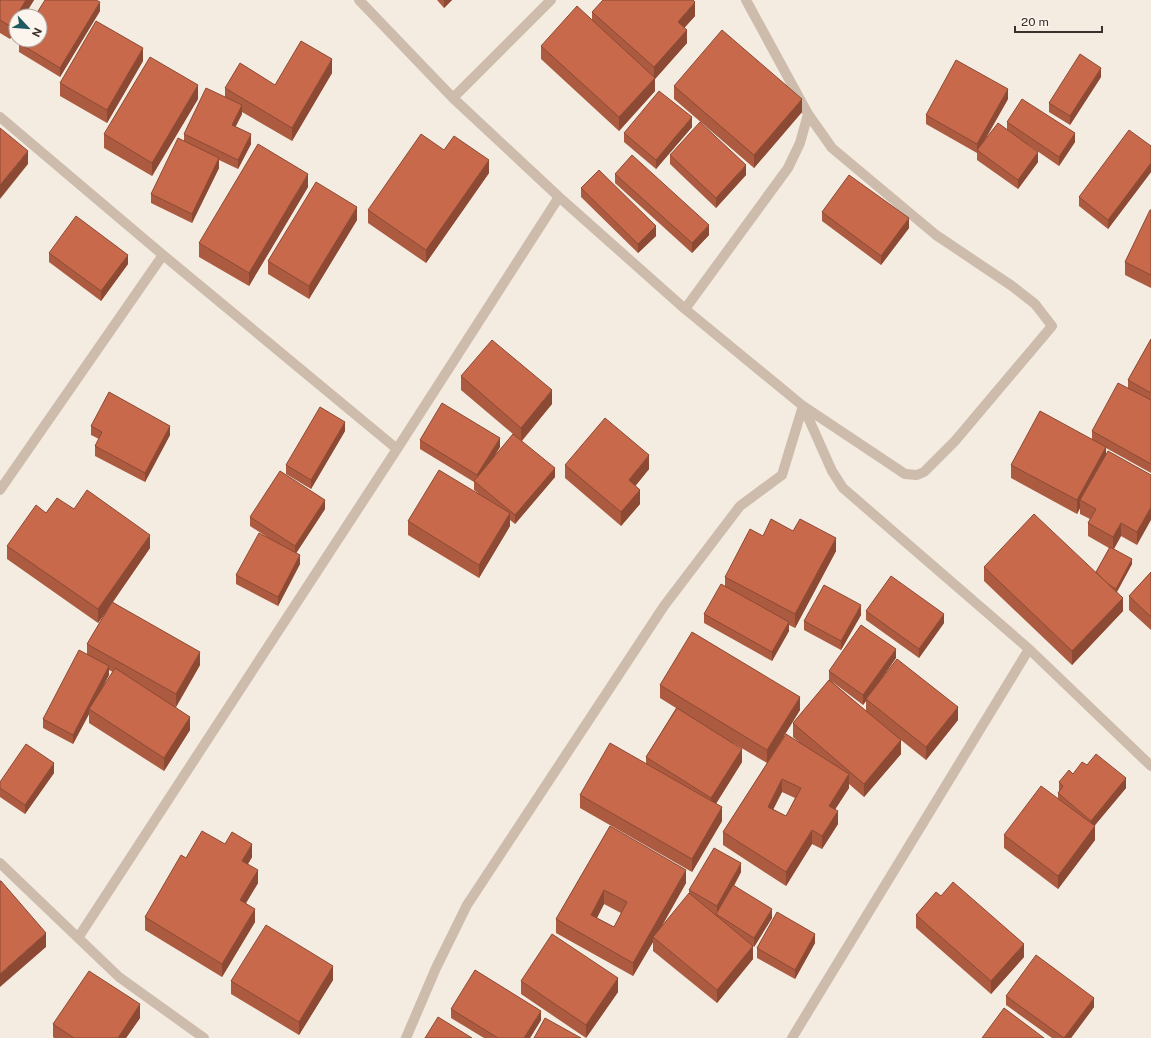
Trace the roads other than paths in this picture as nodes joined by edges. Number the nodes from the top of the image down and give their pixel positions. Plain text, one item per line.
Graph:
1 (359, 0) edge
2 (551, 0) edge
3 (746, 0) edge
4 (453, 98) junction
5 (808, 114) junction
6 (0, 117) edge
7 (559, 197) junction
8 (163, 255) junction
9 (685, 309) junction
10 (803, 406) junction
11 (397, 448) junction
12 (0, 490) edge
13 (1029, 649) junction
14 (1151, 766) edge
15 (0, 864) edge
16 (78, 938) junction
17 (204, 1038) edge
18 (406, 1038) edge
19 (792, 1038) edge

1 - 4 street
2 - 4 street
3 - 5 street
4 - 7 street
5 - 9 street
5 - 10 street
6 - 8 street
7 - 9 street
7 - 11 street
8 - 11 street
8 - 12 street
9 - 10 street
10 - 13 street
10 - 18 street
11 - 16 street
13 - 14 street
13 - 19 street
15 - 16 street
16 - 17 street

